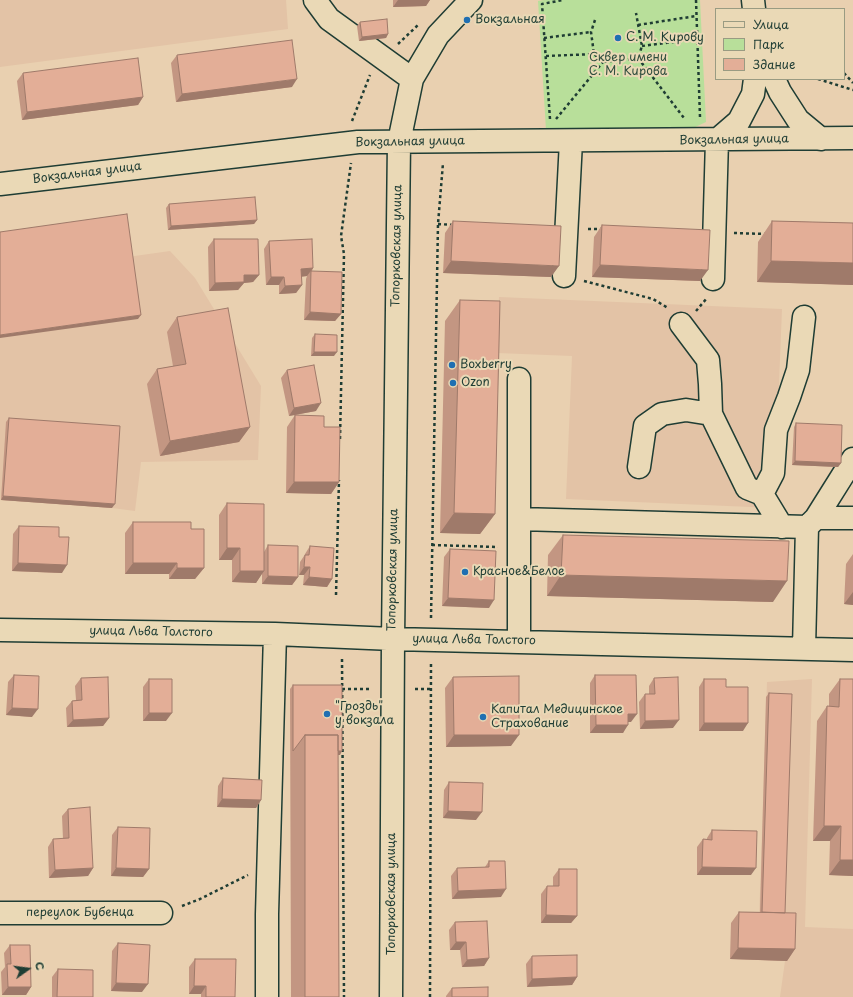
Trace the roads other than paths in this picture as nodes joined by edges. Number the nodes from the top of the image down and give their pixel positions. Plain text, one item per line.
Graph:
1 (315, 0) edge
2 (471, 0) edge
3 (412, 79) junction
4 (755, 80) edge
5 (774, 80) edge
6 (821, 138) junction
7 (850, 138) edge
8 (718, 140) junction
9 (571, 141) junction
10 (399, 142) junction
11 (0, 184) edge
12 (564, 276) road end
13 (714, 279) road end
14 (804, 318) dead end
15 (682, 324) road end
16 (519, 379) dead end
17 (711, 414) junction
18 (853, 459) edge
19 (639, 467) dead end
20 (762, 494) junction
21 (853, 518) edge
22 (520, 519) junction
23 (811, 523) junction
24 (782, 527) junction
25 (0, 630) edge
26 (275, 634) junction
27 (393, 639) junction
28 (519, 641) junction
29 (804, 648) junction
30 (853, 650) edge
31 (0, 913) edge
32 (161, 913) road end
33 (267, 997) edge
34 (391, 997) edge

1 - 3 street
2 - 3 street, Топорковская улица
3 - 10 street, Топорковская улица
4 - 8 street
5 - 6 street
6 - 7 street, Вокзальная улица
6 - 8 street, Вокзальная улица
8 - 9 street, Вокзальная улица
8 - 13 street
9 - 10 street, Вокзальная улица
9 - 12 street
10 - 11 street, Вокзальная улица
10 - 27 street, Топорковская улица
14 - 20 street
15 - 17 street
16 - 22 street
17 - 19 street
17 - 20 street
18 - 23 street
20 - 24 street
21 - 23 street
22 - 24 street
22 - 28 street
23 - 24 street
23 - 29 street
25 - 26 street, улица Льва Толстого
26 - 27 street, улица Льва Толстого
26 - 33 street
27 - 28 street, улица Льва Толстого
27 - 34 street, Топорковская улица
28 - 29 street, улица Льва Толстого
29 - 30 street, улица Льва Толстого
31 - 32 street, переулок Бубенца

